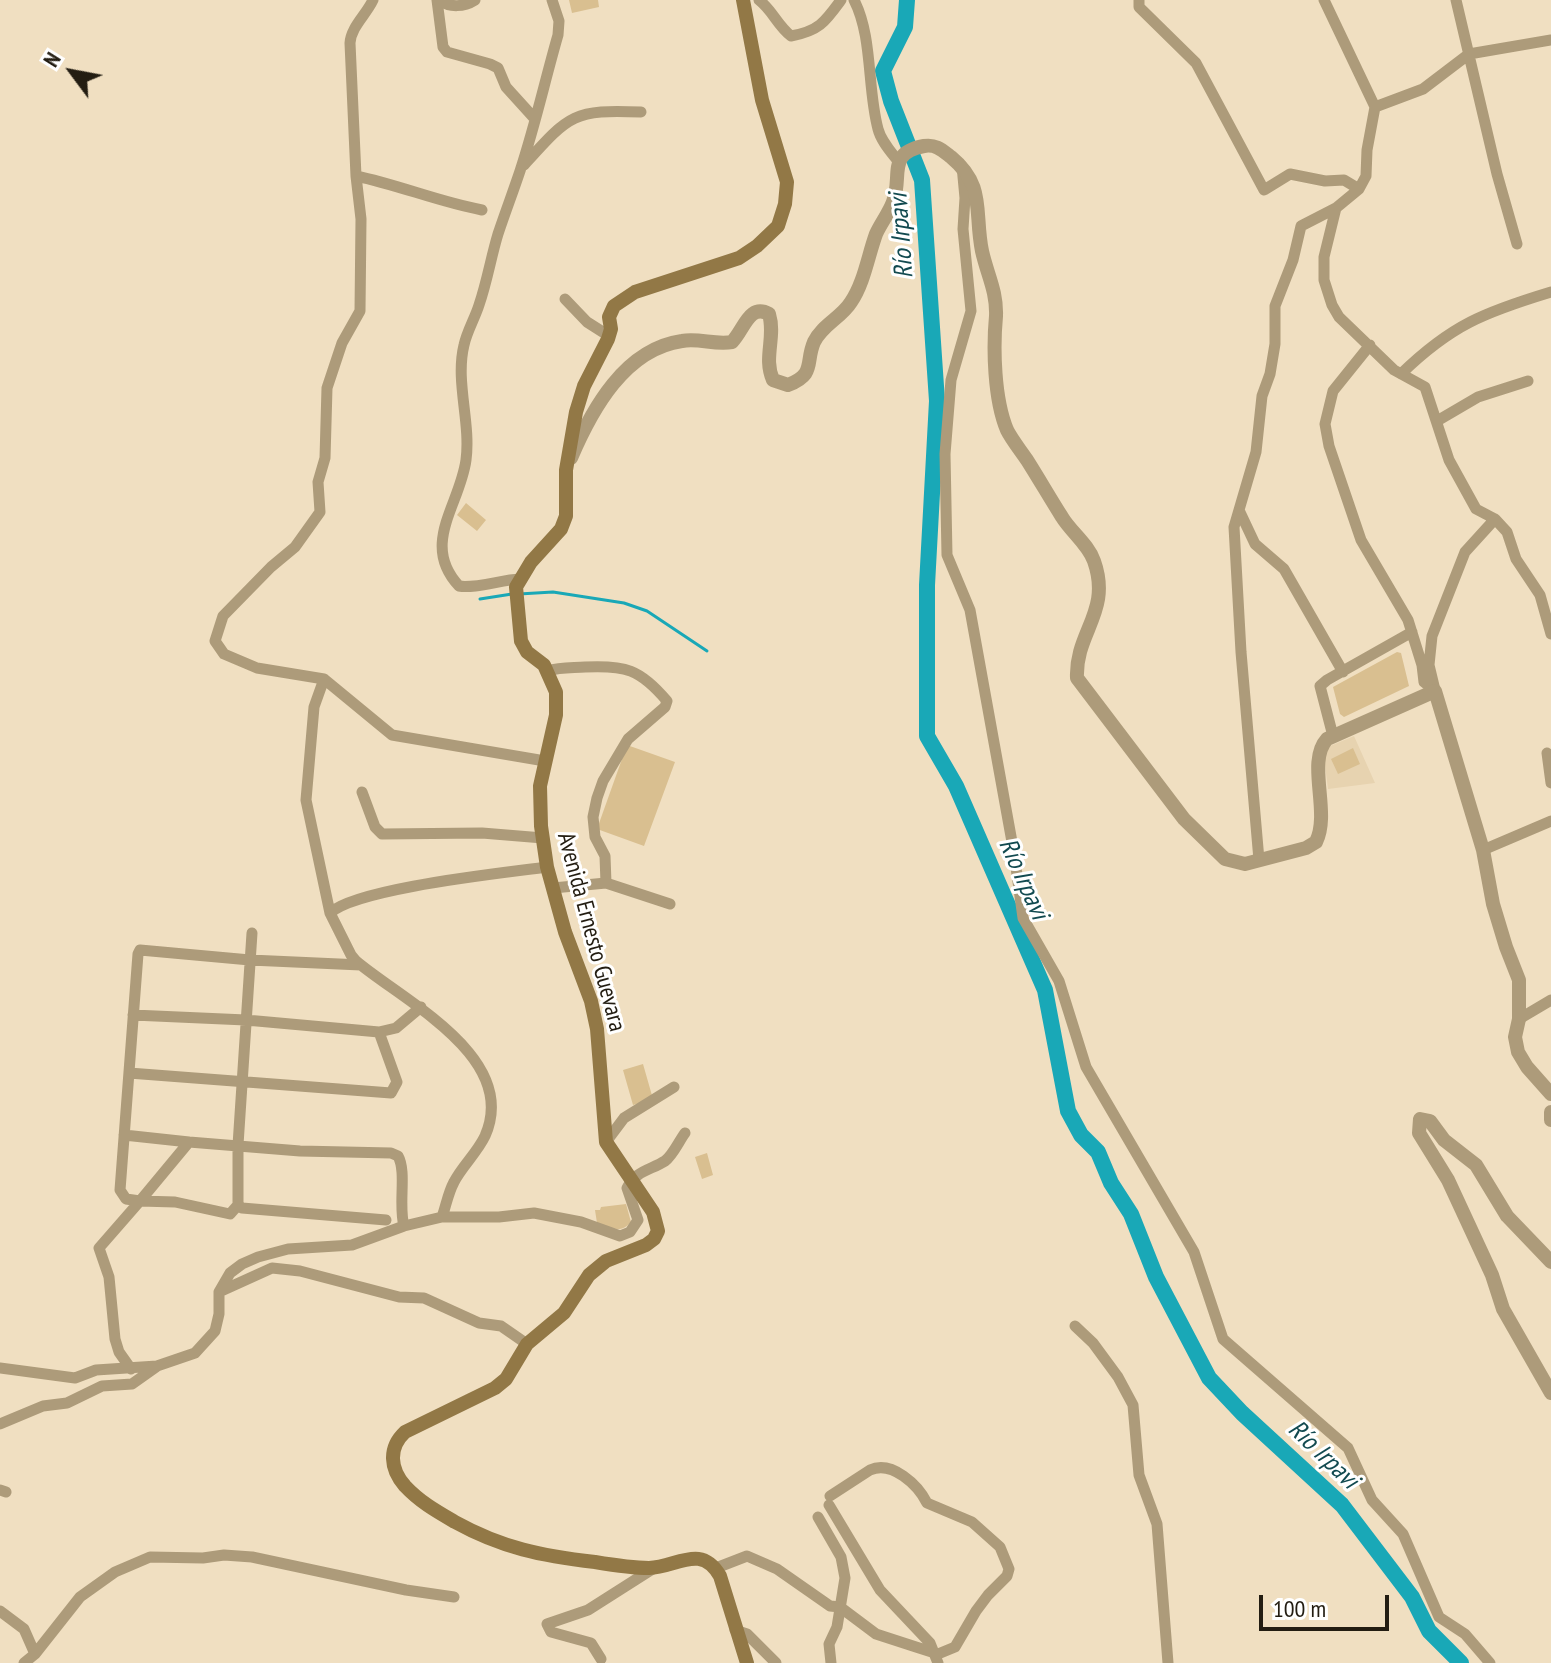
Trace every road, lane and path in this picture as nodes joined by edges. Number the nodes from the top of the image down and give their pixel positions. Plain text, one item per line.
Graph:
1 (373, 0) edge
2 (438, 0) edge
3 (475, 0) edge
4 (552, 0) edge
5 (743, 0) edge
6 (759, 0) edge
7 (841, 0) edge
8 (854, 0) edge
9 (1139, 0) edge
10 (1324, 0) edge
11 (1456, 0) edge
12 (1551, 40) edge
13 (1469, 54) junction
14 (1375, 107) junction
15 (641, 112) dead end
16 (535, 119) junction
17 (900, 158) junction
18 (962, 166) junction
19 (521, 168) junction
20 (356, 176) junction
21 (1359, 189) junction
22 (1336, 208) junction
23 (482, 210) dead end
24 (1517, 244) dead end
25 (1551, 292) edge
26 (565, 299) dead end
27 (609, 336) junction
28 (1370, 345) junction
29 (1401, 374) junction
30 (1528, 381) dead end
31 (1437, 421) junction
32 (566, 470) junction
33 (1239, 510) junction
34 (1495, 519) junction
35 (517, 589) junction
36 (1412, 632) junction
37 (1551, 634) edge
38 (548, 671) junction
39 (1343, 672) junction
40 (324, 679) junction
41 (1435, 691) junction
42 (1333, 736) junction
43 (1547, 753) dead end
44 (545, 761) junction
45 (1551, 783) edge
46 (362, 792) dead end
47 (1551, 821) edge
48 (543, 838) junction
49 (1483, 850) junction
50 (1259, 860) junction
51 (547, 867) junction
52 (606, 883) junction
53 (553, 888) junction
54 (670, 904) dead end
55 (330, 913) junction
56 (252, 933) dead end
57 (250, 960) junction
58 (361, 965) junction
59 (1551, 1000) edge
60 (421, 1007) junction
61 (133, 1015) junction
62 (1519, 1019) junction
63 (246, 1020) junction
64 (379, 1032) junction
65 (129, 1073) junction
66 (241, 1083) junction
67 (674, 1087) dead end
68 (1551, 1094) edge
69 (1551, 1112) edge
70 (1551, 1120) edge
71 (685, 1133) dead end
72 (124, 1135) junction
73 (189, 1142) junction
74 (606, 1142) junction
75 (238, 1145) junction
76 (631, 1179) junction
77 (140, 1201) junction
78 (238, 1205) junction
79 (442, 1217) junction
80 (386, 1220) dead end
81 (404, 1226) junction
82 (1551, 1262) edge
83 (219, 1292) junction
84 (1075, 1326) dead end
85 (527, 1344) junction
86 (157, 1366) junction
87 (0, 1368) edge
88 (131, 1369) junction
89 (1551, 1393) edge
90 (0, 1424) edge
91 (818, 1517) dead end
92 (654, 1568) junction
93 (716, 1568) junction
94 (454, 1597) dead end
95 (840, 1607) junction
96 (0, 1611) edge
97 (735, 1630) junction
98 (35, 1654) junction
99 (936, 1658) edge
100 (601, 1659) dead end
101 (24, 1663) edge
102 (747, 1663) edge
103 (776, 1663) edge
104 (831, 1663) edge
105 (1168, 1663) edge
106 (1490, 1663) edge

1 - 20 street
2 - 3 street
2 - 16 street
4 - 16 street
5 - 27 main road
6 - 7 street
8 - 17 street
9 - 21 street
10 - 14 street
11 - 13 street
12 - 13 street
13 - 14 street
13 - 24 street
14 - 21 street
15 - 19 street
16 - 19 street
17 - 18 street
17 - 32 street
18 - 50 street
18 - 106 street
19 - 35 street
20 - 23 street
20 - 40 street
21 - 22 street
22 - 28 street
22 - 33 street
25 - 29 street
26 - 27 street
27 - 32 main road
28 - 29 street
28 - 36 street
29 - 31 street
30 - 31 street
31 - 34 street
32 - 35 main road
33 - 39 street
33 - 50 street
34 - 37 street
34 - 41 street
35 - 38 main road
36 - 39 street
36 - 41 street
38 - 44 main road, Avenida Ernesto Guevara
38 - 52 street
39 - 42 street
40 - 44 street
40 - 55 street
41 - 42 street
41 - 49 street
42 - 50 street
43 - 45 street
44 - 48 main road, Avenida Ernesto Guevara
46 - 48 street
47 - 49 street
48 - 51 main road, Avenida Ernesto Guevara
49 - 62 street
51 - 53 main road, Avenida Ernesto Guevara
51 - 55 street
52 - 53 street
52 - 54 street
53 - 74 main road, Avenida Ernesto Guevara
55 - 58 street
56 - 57 street
57 - 58 street
57 - 61 street
57 - 63 street
58 - 60 street
59 - 62 street
60 - 64 street
60 - 79 street
61 - 63 street
61 - 65 street
62 - 68 street
63 - 64 street
63 - 66 street
64 - 66 street
65 - 66 street
65 - 72 street
66 - 75 street
67 - 74 street
69 - 70 street
71 - 76 street
72 - 73 street
72 - 77 street
73 - 75 street
73 - 77 street
74 - 76 main road, Avenida Ernesto Guevara
75 - 78 street
75 - 81 street
76 - 79 street
76 - 85 main road, Avenida Ernesto Guevara
77 - 78 street
77 - 88 street
78 - 80 street
79 - 81 street
81 - 83 street
82 - 89 street
83 - 85 street
83 - 86 street
84 - 105 street
85 - 92 main road, Avenida Ernesto Guevara
86 - 88 street
86 - 90 street
87 - 88 street
91 - 95 street
92 - 93 main road, Avenida Ernesto Guevara
92 - 100 street
93 - 95 street
93 - 97 main road
94 - 98 street
95 - 99 street
95 - 104 street
96 - 98 street
97 - 102 main road
97 - 103 street
98 - 101 street
99 - 99 street

